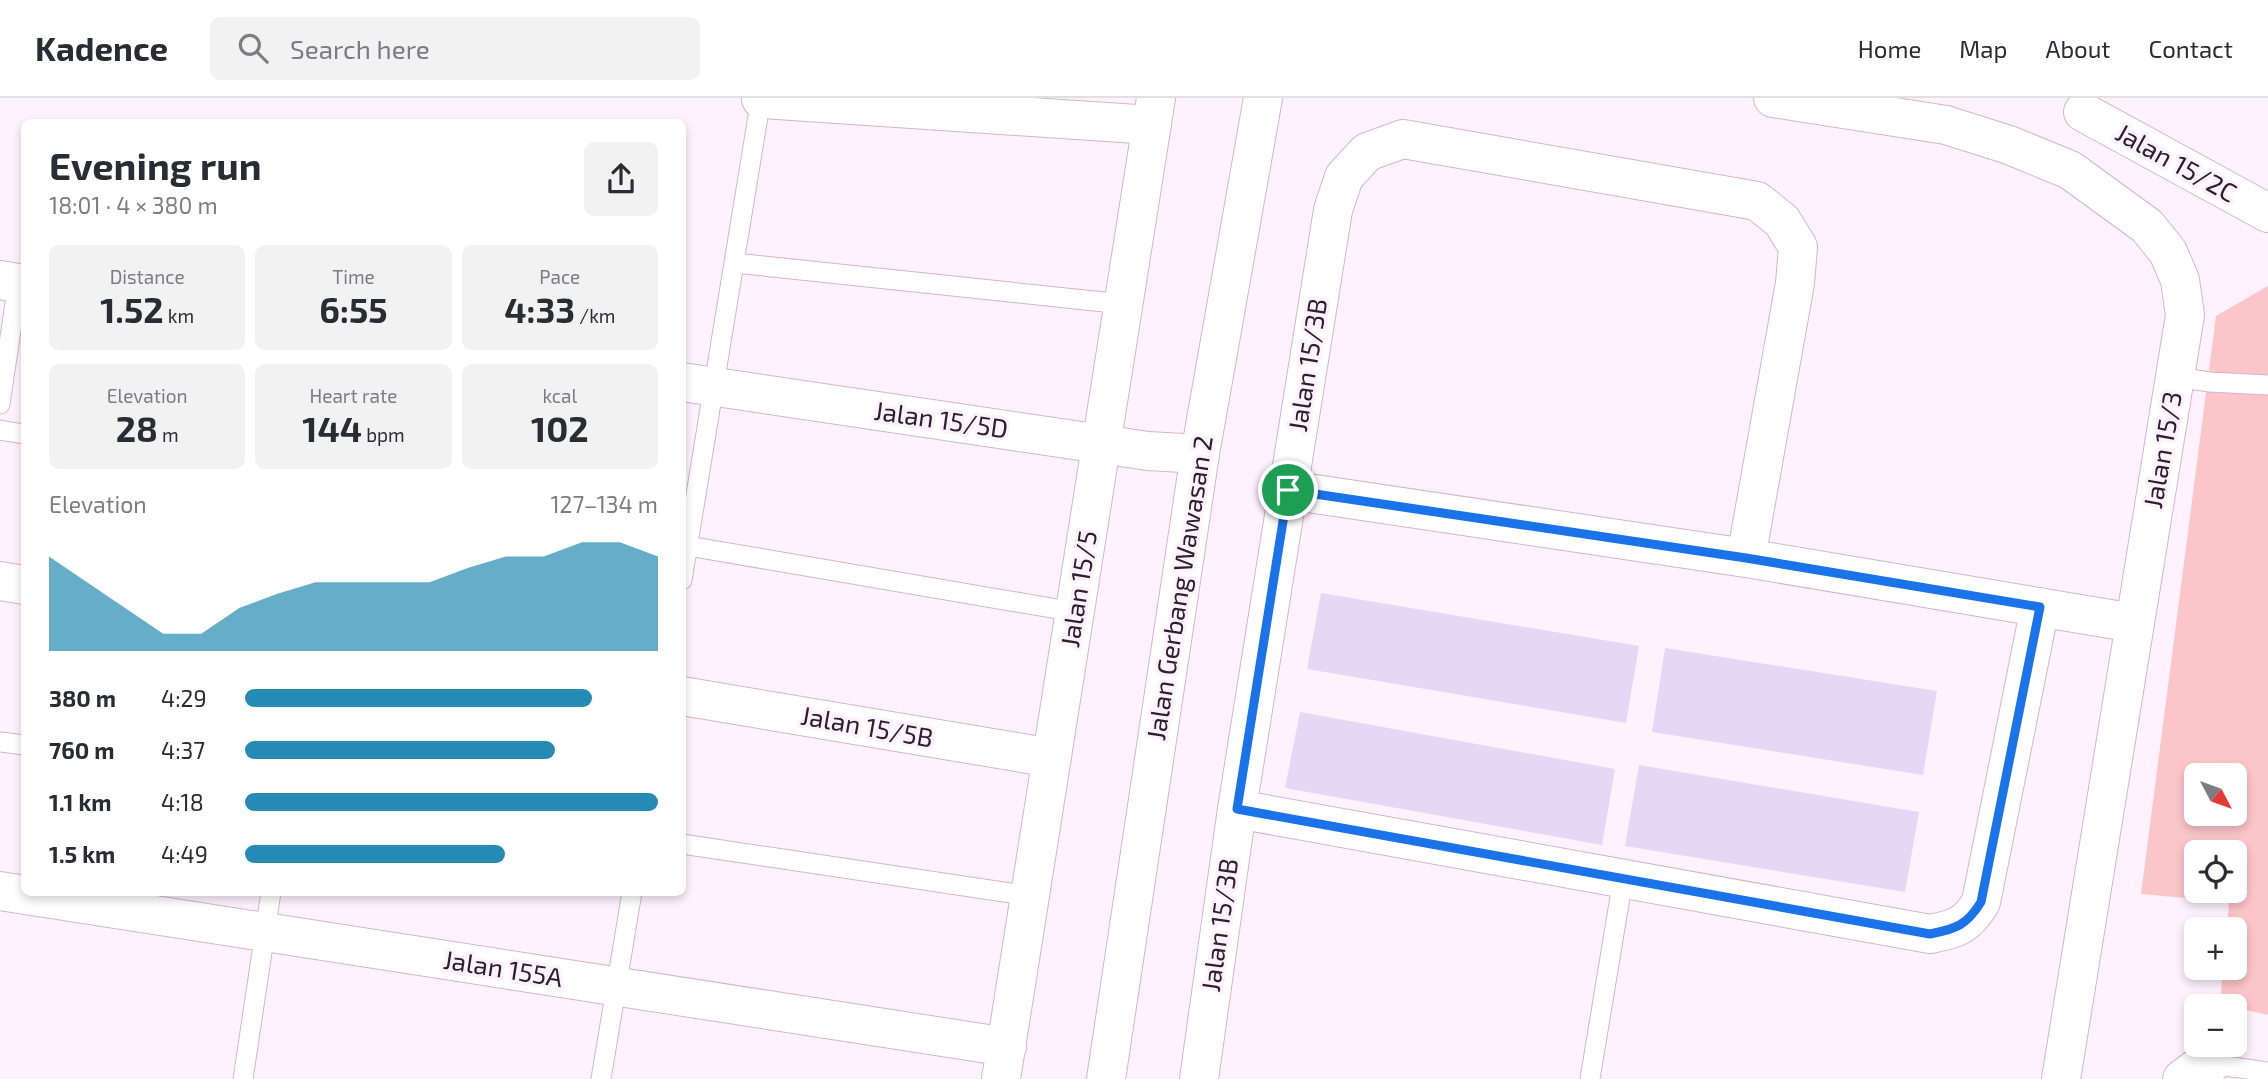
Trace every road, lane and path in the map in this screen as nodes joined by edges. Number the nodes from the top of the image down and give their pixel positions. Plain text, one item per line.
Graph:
1 (761, 98) edge
2 (1263, 98) edge
3 (1773, 98) edge
4 (2085, 105) edge
5 (1154, 111) edge
6 (2070, 170) junction
7 (2268, 213) edge
8 (734, 263) junction
9 (14, 282) edge
10 (1123, 304) junction
11 (2175, 377) junction
12 (699, 384) edge
13 (2268, 385) edge
14 (0, 404) edge
15 (0, 430) edge
16 (21, 434) edge
17 (1102, 444) junction
18 (1200, 454) junction
19 (1288, 490) junction
20 (686, 534) edge
21 (686, 546) edge
22 (1746, 558) junction
23 (0, 581) edge
24 (21, 584) edge
25 (2040, 607) junction
26 (1075, 612) junction
27 (2134, 623) junction
28 (686, 696) edge
29 (0, 741) edge
30 (21, 744) edge
31 (1052, 758) junction
32 (1237, 809) junction
33 (686, 845) edge
34 (1623, 879) junction
35 (0, 891) edge
36 (21, 894) edge
37 (32, 896) edge
38 (270, 896) edge
39 (631, 896) edge
40 (1030, 896) junction
41 (265, 932) junction
42 (616, 986) junction
43 (1004, 1063) edge
44 (2197, 1072) edge
45 (2268, 1072) edge
46 (243, 1079) edge
47 (601, 1079) edge
48 (1106, 1079) edge
49 (1199, 1079) edge
50 (1590, 1079) edge
51 (2061, 1079) edge

1 - 5 street
1 - 8 lane
2 - 18 street, Jalan Gerbang Wawasan 2
3 - 6 street, Jalan 15/3
4 - 6 street, Jalan 15/2C
4 - 7 street, Jalan 15/2C
5 - 10 street, Jalan 15/5
6 - 11 street, Jalan 15/3
8 - 10 lane
8 - 12 lane
9 - 14 lane
10 - 17 street, Jalan 15/5
11 - 13 lane
11 - 27 street, Jalan 15/3
12 - 17 street, Jalan 15/5D
12 - 20 lane
15 - 16 lane
17 - 18 street, Jalan 15/5D
17 - 26 street, Jalan 15/5
18 - 48 street, Jalan Gerbang Wawasan 2
19 - 22 street
19 - 22 street, Jalan 15/3B
19 - 32 street, Jalan 15/3B
21 - 26 lane
22 - 25 street
23 - 24 street
25 - 27 street
25 - 34 street
26 - 31 street, Jalan 15/5
27 - 51 street, Jalan 15/3
28 - 31 street, Jalan 15/5B
29 - 30 lane
31 - 40 street, Jalan 15/5
32 - 34 street
32 - 49 street, Jalan 15/3B
33 - 40 lane
34 - 50 lane
35 - 36 street, Jalan 155A
37 - 41 street, Jalan 155A
38 - 41 lane
39 - 42 lane
40 - 43 street, Jalan 15/5
41 - 42 street, Jalan 155A
41 - 46 lane
42 - 43 street, Jalan 155A
42 - 47 lane
44 - 45 lane

